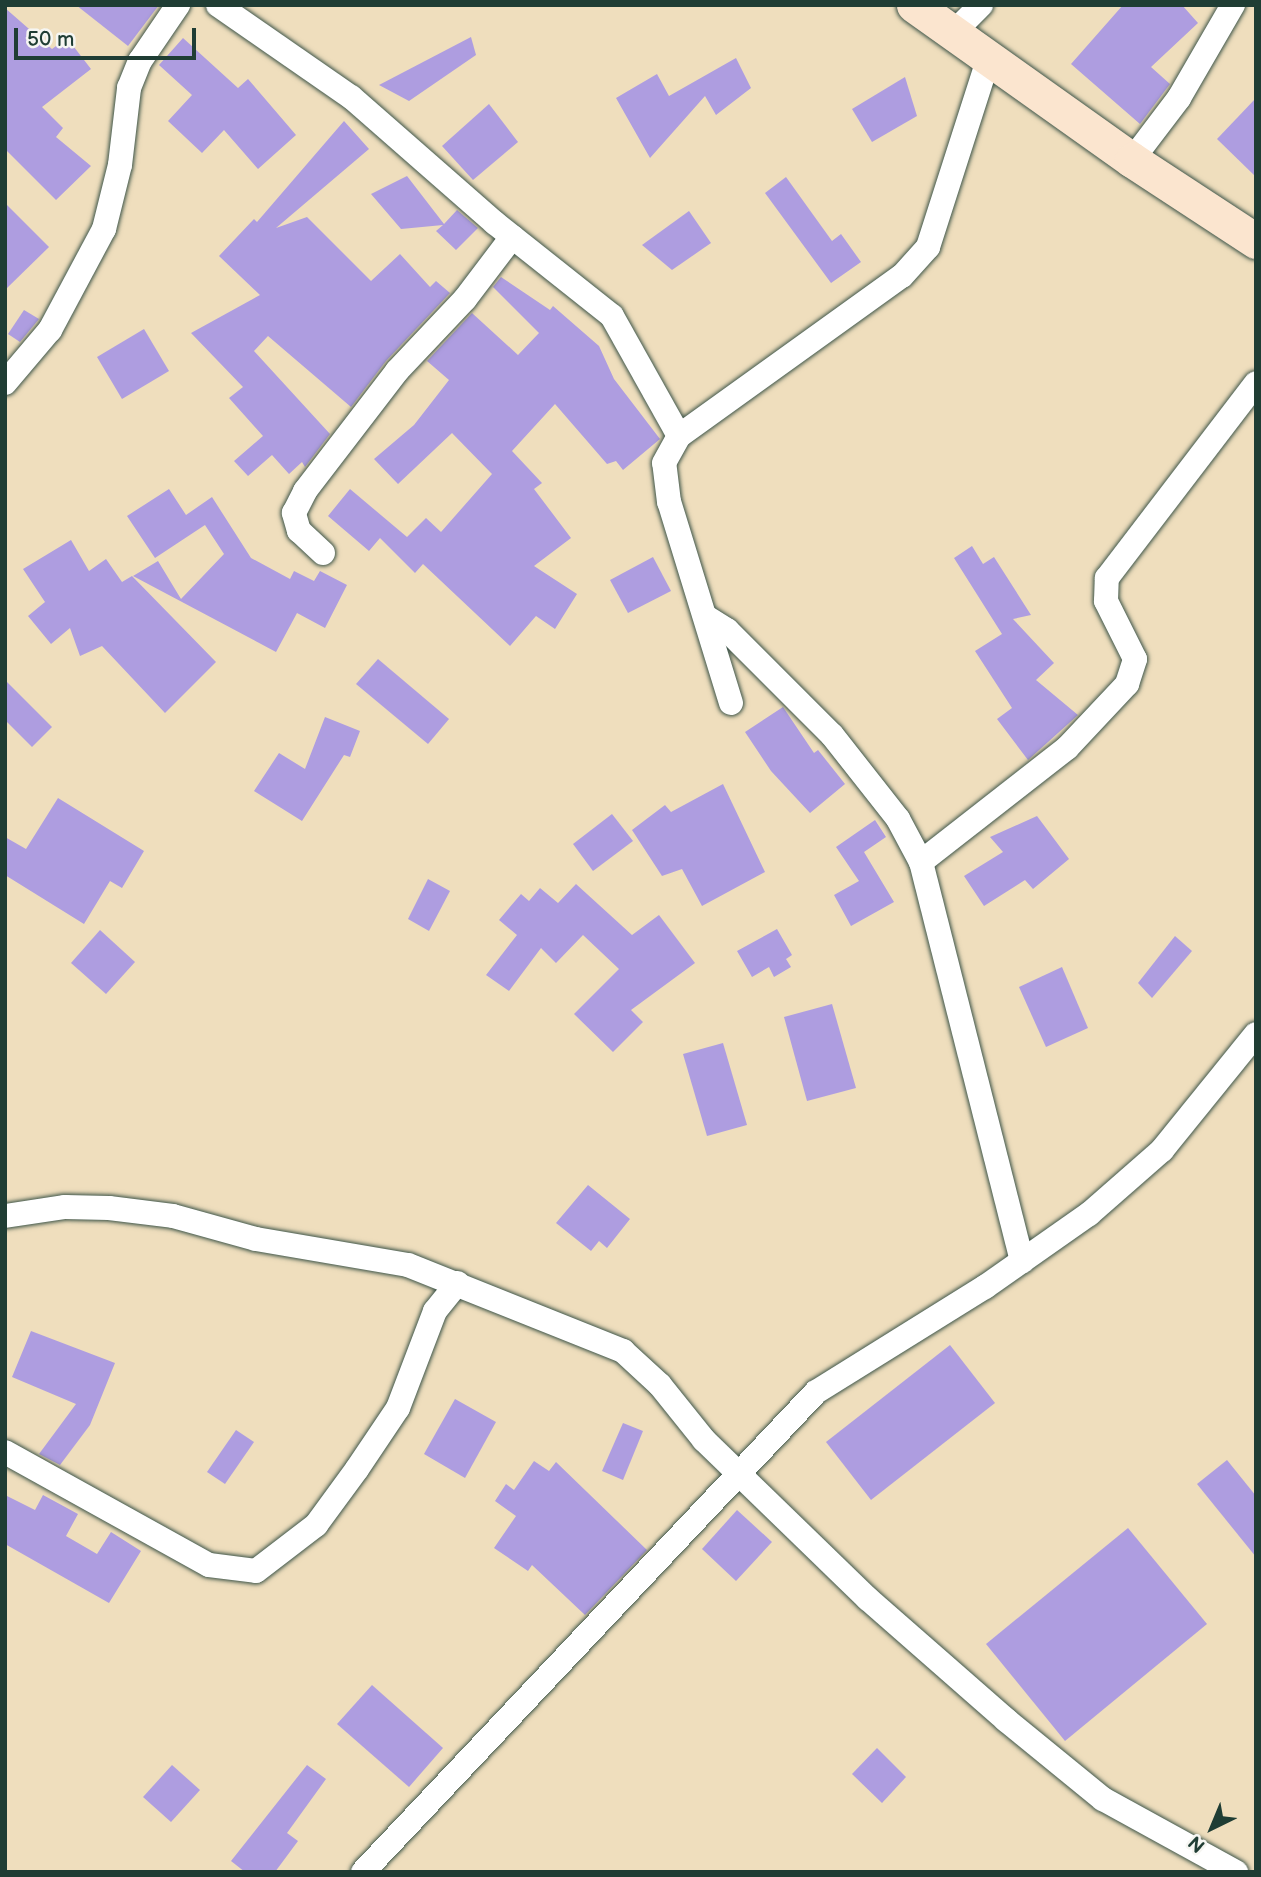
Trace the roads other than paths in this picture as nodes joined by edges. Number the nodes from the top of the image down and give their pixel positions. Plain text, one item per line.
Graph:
1 (178, 5) edge
2 (218, 5) edge
3 (914, 5) edge
4 (981, 5) edge
5 (1233, 5) edge
6 (952, 34) junction
7 (988, 60) junction
8 (1132, 160) junction
9 (512, 237) junction
10 (1256, 241) edge
11 (5, 383) edge
12 (1256, 383) edge
13 (679, 436) junction
14 (323, 554) dead end
15 (706, 617) junction
16 (731, 704) dead end
17 (921, 862) junction
18 (1256, 1034) edge
19 (5, 1216) edge
20 (1022, 1261) junction
21 (458, 1283) junction
22 (5, 1452) edge
23 (740, 1475) junction
24 (363, 1872) edge
25 (1236, 1872) edge

1 - 11 street
2 - 9 street
3 - 6 street
4 - 6 street
5 - 8 street
6 - 7 street
7 - 8 street
7 - 13 street
8 - 10 street
9 - 13 street
9 - 14 street
12 - 17 street
13 - 15 street
15 - 16 street
15 - 17 street
17 - 20 street
18 - 20 street
19 - 21 street
20 - 23 street
21 - 22 street
21 - 23 street
23 - 24 street
23 - 25 street

